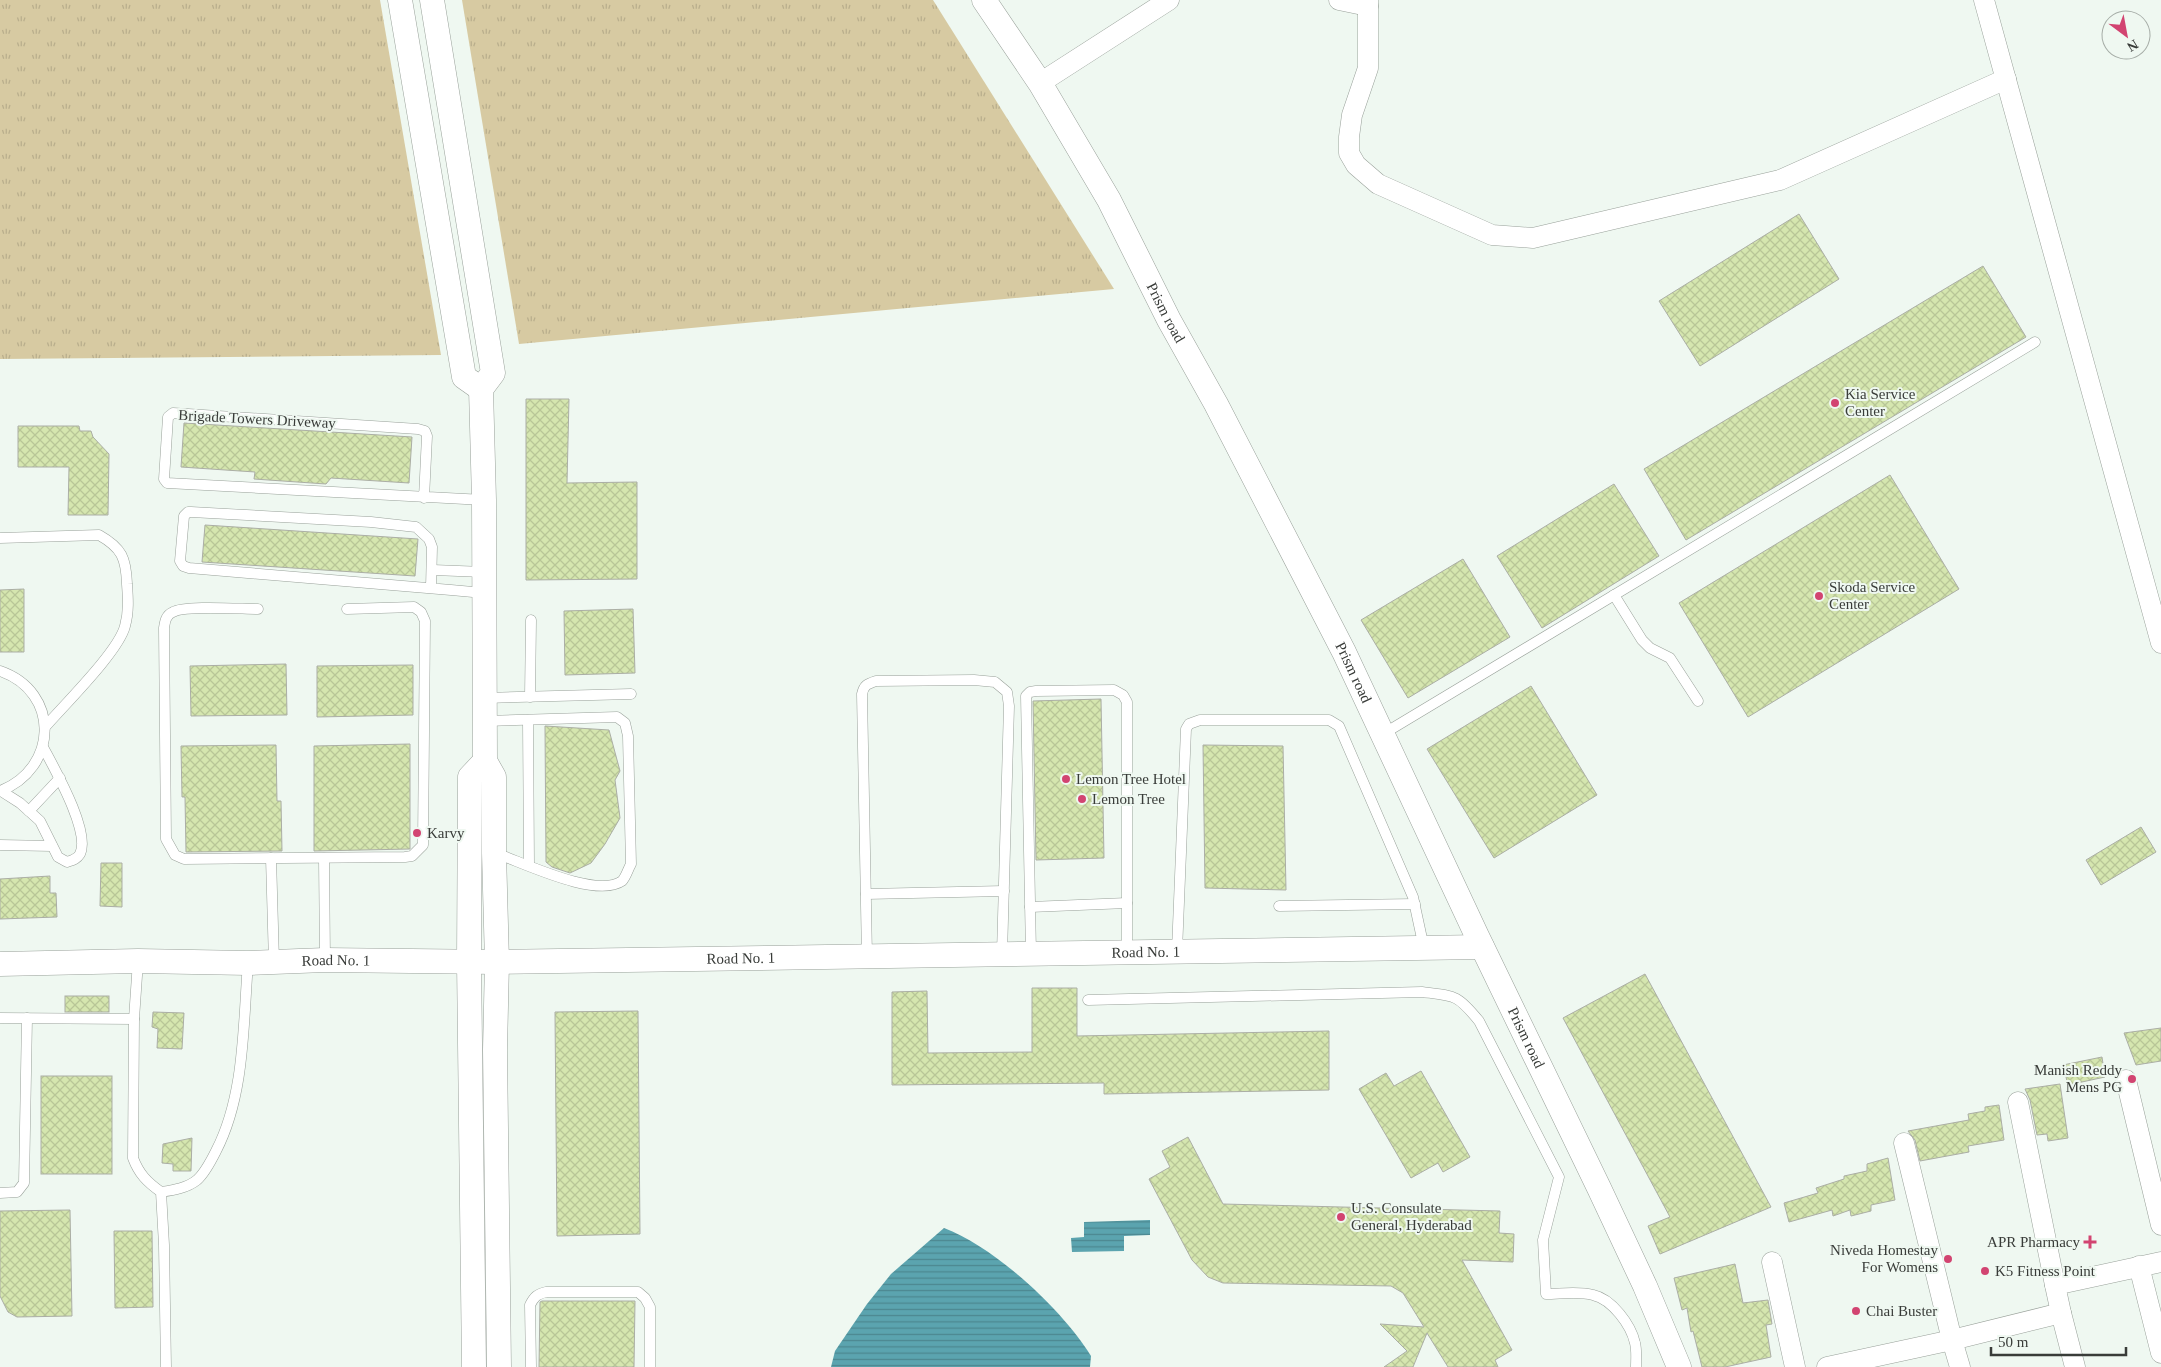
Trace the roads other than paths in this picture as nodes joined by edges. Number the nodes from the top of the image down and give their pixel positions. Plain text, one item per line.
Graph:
1 (400, 0) edge
2 (432, 0) edge
3 (984, 0) edge
4 (1169, 0) edge
5 (1339, 0) edge
6 (1984, 0) edge
7 (1368, 3) edge
8 (2006, 79) junction
9 (1040, 83) junction
10 (2035, 342) dead end
11 (481, 388) junction
12 (424, 498) junction
13 (484, 500) junction
14 (0, 538) edge
15 (433, 570) junction
16 (485, 582) junction
17 (431, 588) junction
18 (1614, 595) junction
19 (258, 609) dead end
20 (347, 610) dead end
21 (531, 620) dead end
22 (2161, 643) edge
23 (0, 671) edge
24 (631, 694) dead end
25 (530, 697) junction
26 (485, 698) junction
27 (1698, 701) dead end
28 (528, 720) junction
29 (485, 721) junction
30 (45, 727) junction
31 (1383, 734) junction
32 (43, 748) junction
33 (485, 761) junction
34 (60, 778) junction
35 (1, 791) edge
36 (29, 811) junction
37 (0, 845) edge
38 (52, 846) junction
39 (494, 852) junction
40 (271, 858) junction
41 (324, 858) junction
42 (529, 865) junction
43 (1004, 891) junction
44 (866, 894) junction
45 (1127, 904) junction
46 (1415, 904) junction
47 (1279, 906) dead end
48 (1030, 907) junction
49 (1482, 947) junction
50 (1424, 948) junction
51 (1127, 951) junction
52 (1178, 951) junction
53 (1031, 953) junction
54 (1002, 954) junction
55 (867, 957) junction
56 (325, 960) junction
57 (138, 961) junction
58 (274, 962) junction
59 (469, 962) junction
60 (497, 962) junction
61 (248, 963) junction
62 (0, 964) edge
63 (1088, 1000) dead end
64 (0, 1018) edge
65 (27, 1018) junction
66 (134, 1019) junction
67 (2126, 1080) dead end
68 (2018, 1102) dead end
69 (1904, 1143) dead end
70 (161, 1192) junction
71 (0, 1194) edge
72 (2161, 1226) edge
73 (1772, 1262) dead end
74 (2161, 1262) edge
75 (2139, 1266) junction
76 (2055, 1285) junction
77 (2061, 1313) junction
78 (1952, 1340) junction
79 (2161, 1353) edge
80 (166, 1367) edge
81 (474, 1367) edge
82 (499, 1367) edge
83 (531, 1367) edge
84 (650, 1367) edge
85 (1636, 1367) edge
86 (1679, 1367) edge
87 (1795, 1367) edge
88 (1827, 1367) edge
89 (1960, 1367) edge
90 (2075, 1367) edge

1 - 11 street
2 - 11 street
3 - 9 street, Prism road
4 - 9 street
5 - 7 street
6 - 8 street
7 - 8 street
8 - 22 street
9 - 31 street, Prism road
10 - 18 lane
11 - 13 street
12 - 12 lane, Brigade Towers Driveway
12 - 13 lane, Brigade Towers Driveway
13 - 16 street
14 - 30 lane
15 - 16 lane
15 - 17 lane
15 - 17 lane
16 - 17 lane
16 - 26 street
18 - 27 lane
18 - 31 lane
19 - 40 lane
20 - 41 lane
21 - 25 lane
23 - 30 lane
24 - 25 lane
25 - 26 lane
26 - 29 street
28 - 29 lane
28 - 42 lane
28 - 42 lane
29 - 33 street
30 - 32 lane
31 - 49 street, Prism road
32 - 34 lane
32 - 35 lane
33 - 39 street
33 - 59 street
34 - 36 lane
34 - 38 lane
35 - 36 lane
36 - 38 lane
37 - 38 lane
39 - 42 lane
39 - 60 street
40 - 41 lane
40 - 58 lane
41 - 56 lane
43 - 44 lane
43 - 44 lane
43 - 54 lane
44 - 55 lane
45 - 48 lane
45 - 48 lane
45 - 51 lane
46 - 47 lane
46 - 50 lane
46 - 52 lane
48 - 53 lane
49 - 50 street, Road No. 1
49 - 86 street, Prism road
50 - 52 street, Road No. 1
51 - 52 street, Road No. 1
51 - 53 street, Road No. 1
53 - 54 street, Road No. 1
54 - 55 street, Road No. 1
55 - 60 street, Road No. 1
56 - 58 street, Road No. 1
56 - 59 street, Road No. 1
57 - 61 street, Road No. 1
57 - 62 street, Road No. 1
57 - 66 lane
58 - 61 street, Road No. 1
59 - 60 street, Road No. 1
59 - 81 street
60 - 82 street
61 - 70 lane
63 - 85 lane
64 - 65 lane
65 - 66 lane
65 - 71 lane
66 - 70 lane
67 - 72 street
68 - 76 street
69 - 78 street
70 - 80 lane
73 - 87 street
74 - 75 street
75 - 76 street
75 - 79 street
76 - 77 street
77 - 78 street
77 - 90 street
78 - 88 street
78 - 89 street
83 - 84 lane

